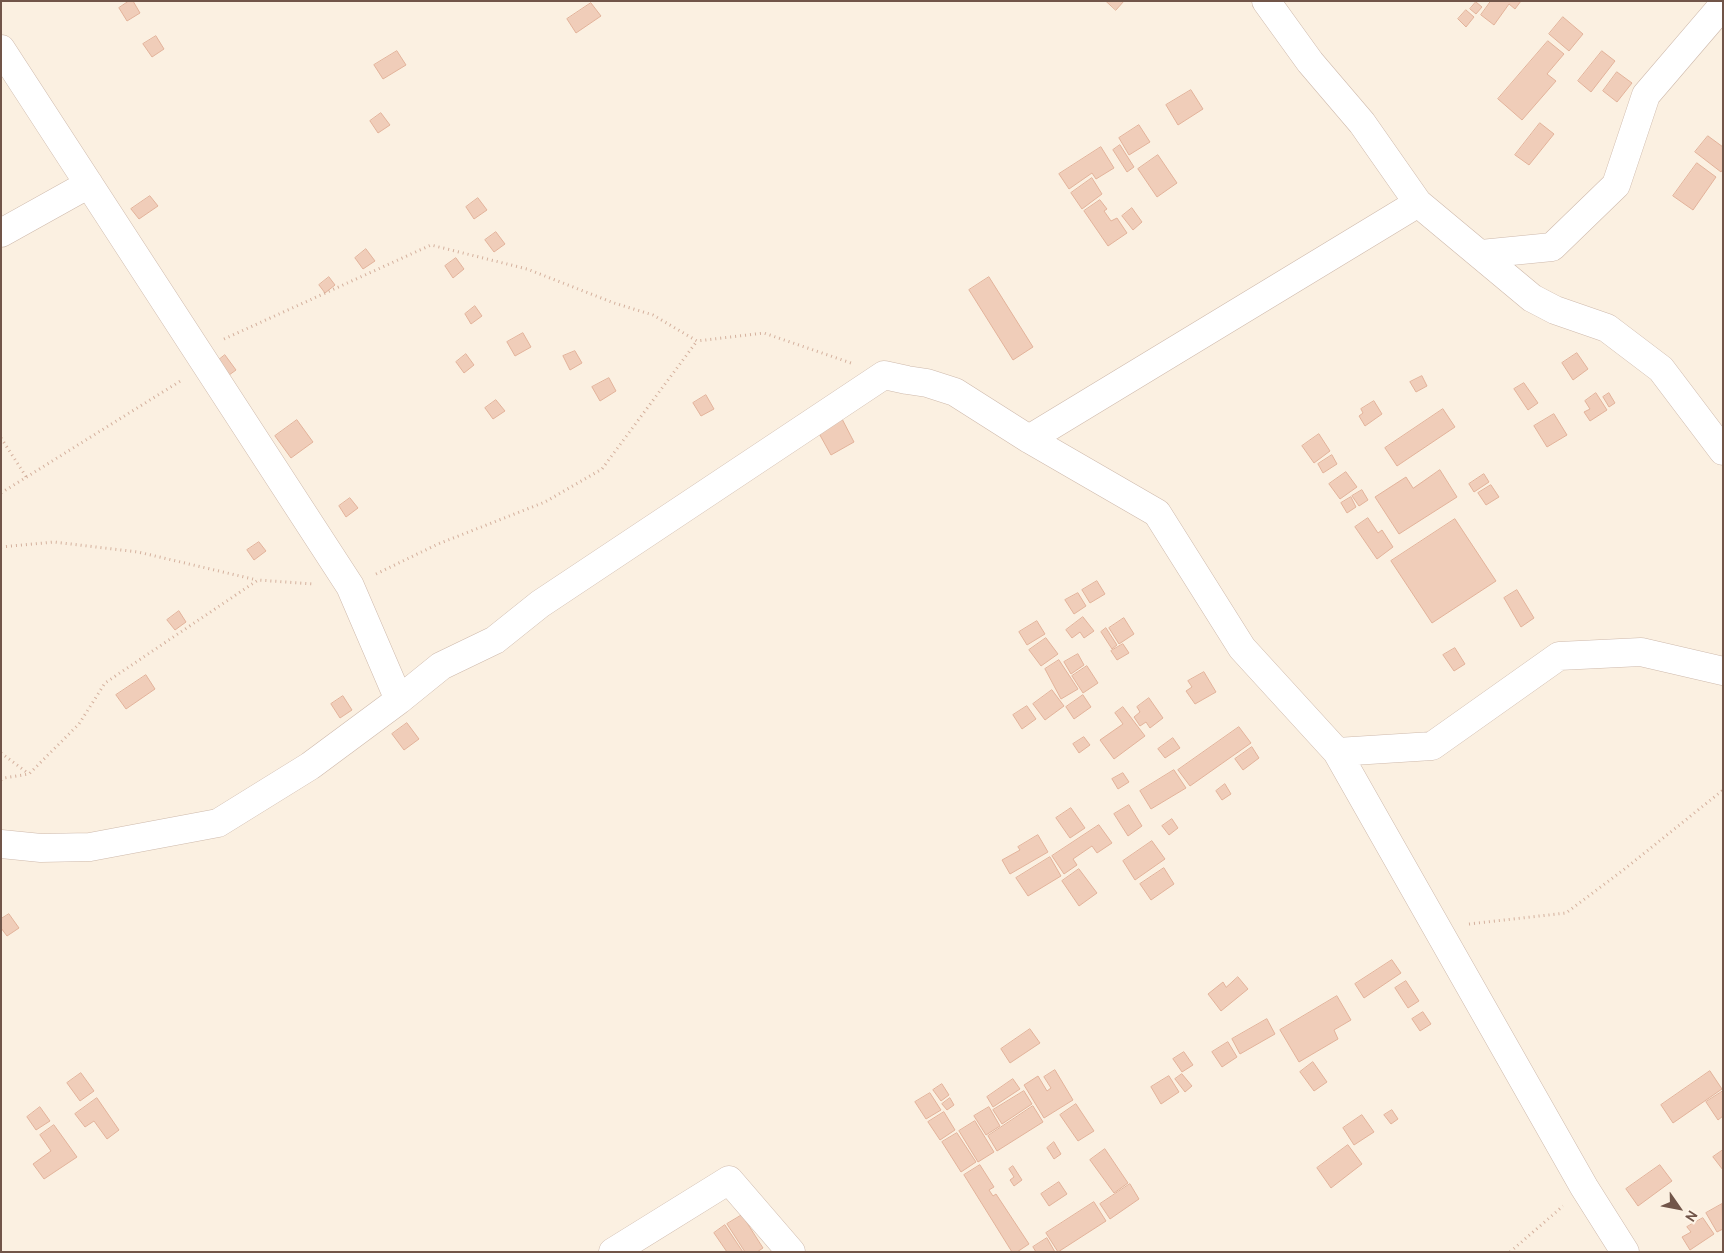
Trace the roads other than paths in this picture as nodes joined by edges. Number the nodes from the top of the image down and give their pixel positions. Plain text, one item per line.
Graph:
1 (1266, 1) edge
2 (1723, 5) edge
3 (1, 49) edge
4 (89, 184) junction
5 (1418, 203) junction
6 (1, 233) edge
7 (1481, 254) junction
8 (1029, 439) junction
9 (1723, 451) edge
10 (1723, 671) edge
11 (399, 700) junction
12 (1337, 752) junction
13 (1, 844) edge
14 (613, 1252) edge
15 (791, 1252) edge
16 (1624, 1252) edge

1 - 5 street
2 - 7 street
3 - 4 street
4 - 6 street
4 - 11 street
5 - 7 street
5 - 8 street
7 - 9 street
8 - 11 street
8 - 12 street
10 - 12 street
11 - 13 street
12 - 16 street
14 - 15 street

